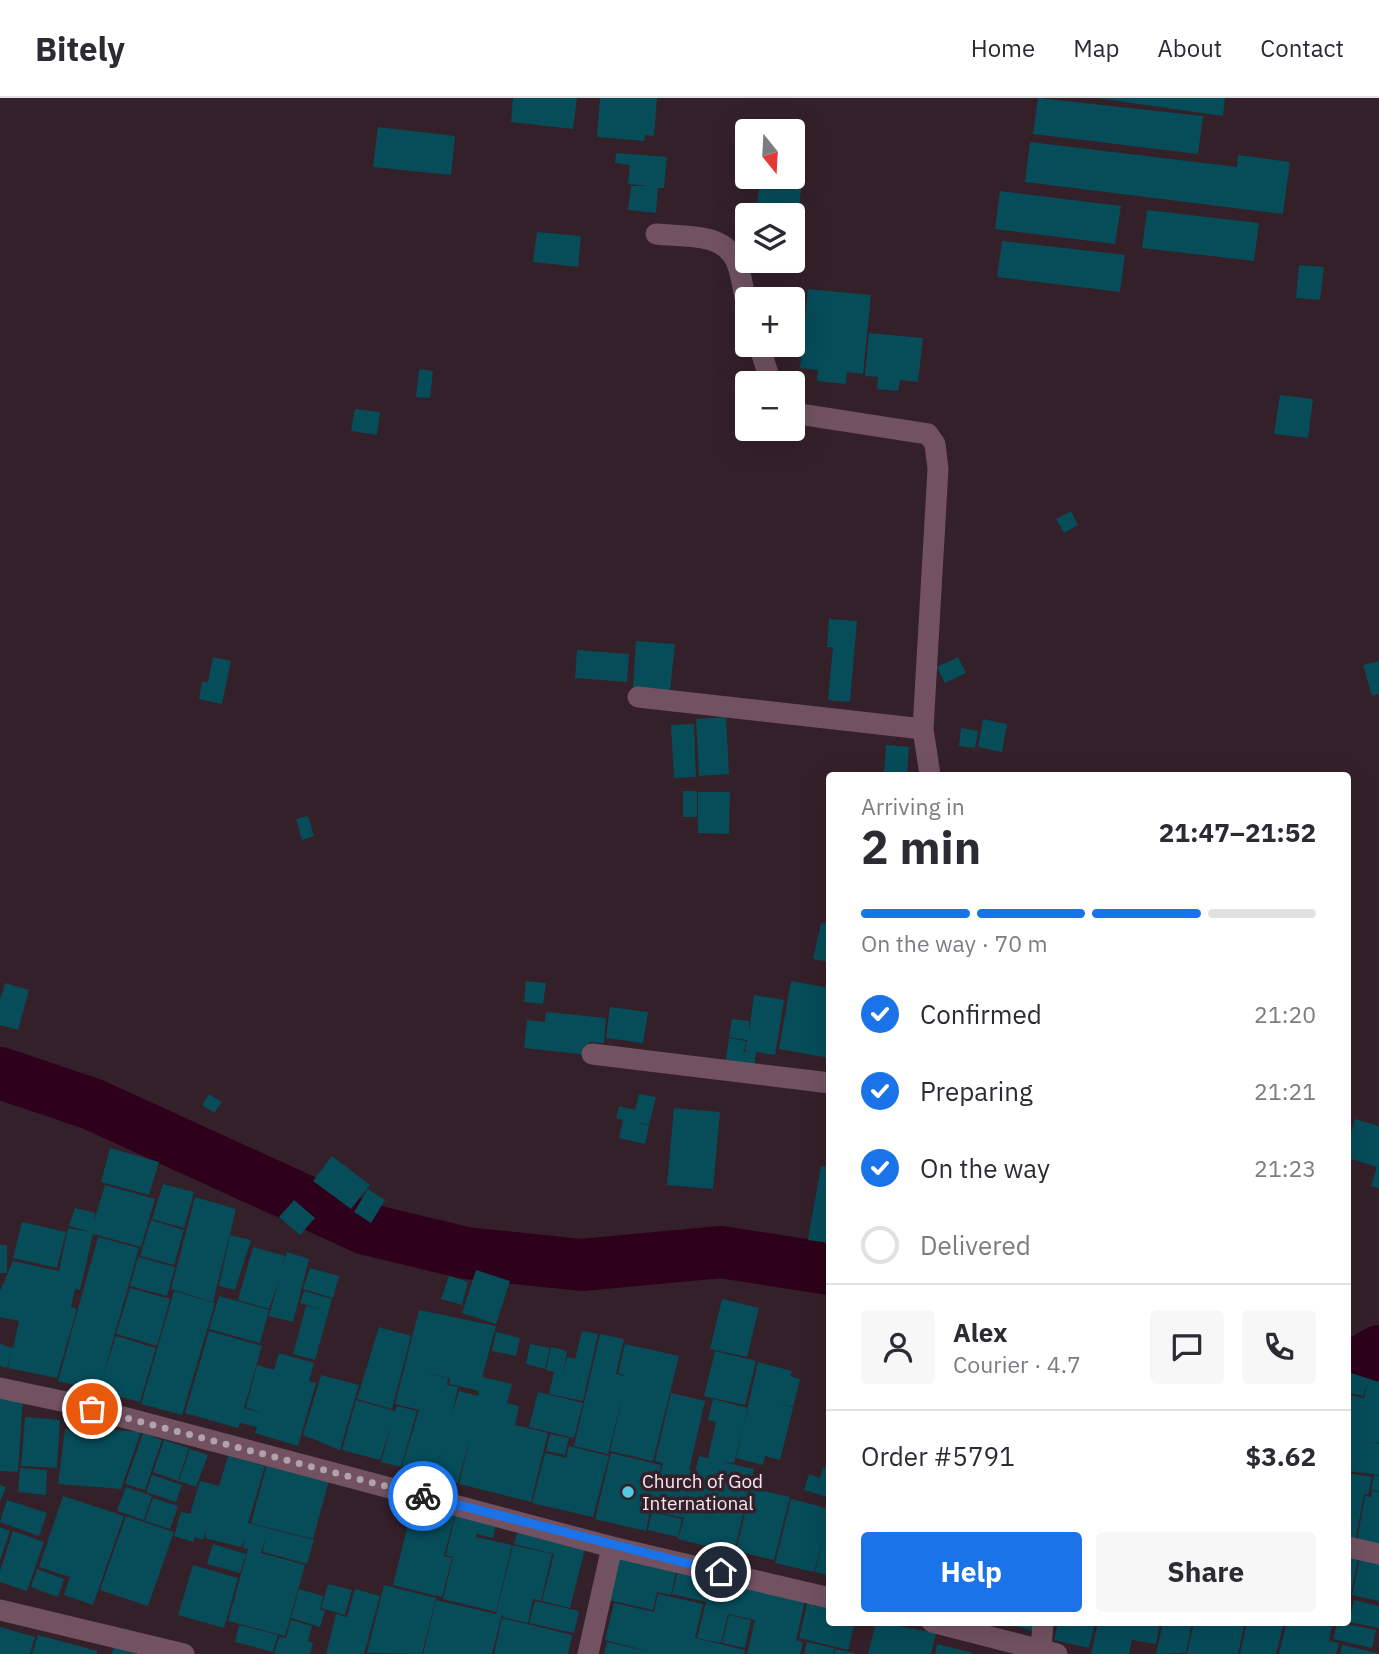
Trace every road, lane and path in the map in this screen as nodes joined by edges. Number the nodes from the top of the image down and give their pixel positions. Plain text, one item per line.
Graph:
1 (656, 234) dead end
2 (742, 287) edge
3 (805, 415) edge
4 (638, 697) dead end
5 (923, 729) junction
6 (930, 772) edge
7 (592, 1054) dead end
8 (826, 1083) edge
9 (0, 1388) edge
10 (612, 1547) junction
11 (1351, 1548) edge
12 (1379, 1554) edge
13 (826, 1597) edge
14 (0, 1610) edge
15 (948, 1626) edge
16 (1044, 1626) edge
17 (1049, 1652) edge
18 (184, 1654) edge
19 (588, 1654) edge

1 - 2 street
3 - 5 street
4 - 5 street
5 - 6 street
7 - 8 street
9 - 10 street
10 - 13 street
10 - 19 street
11 - 12 street
14 - 18 street
15 - 17 street
16 - 17 street

